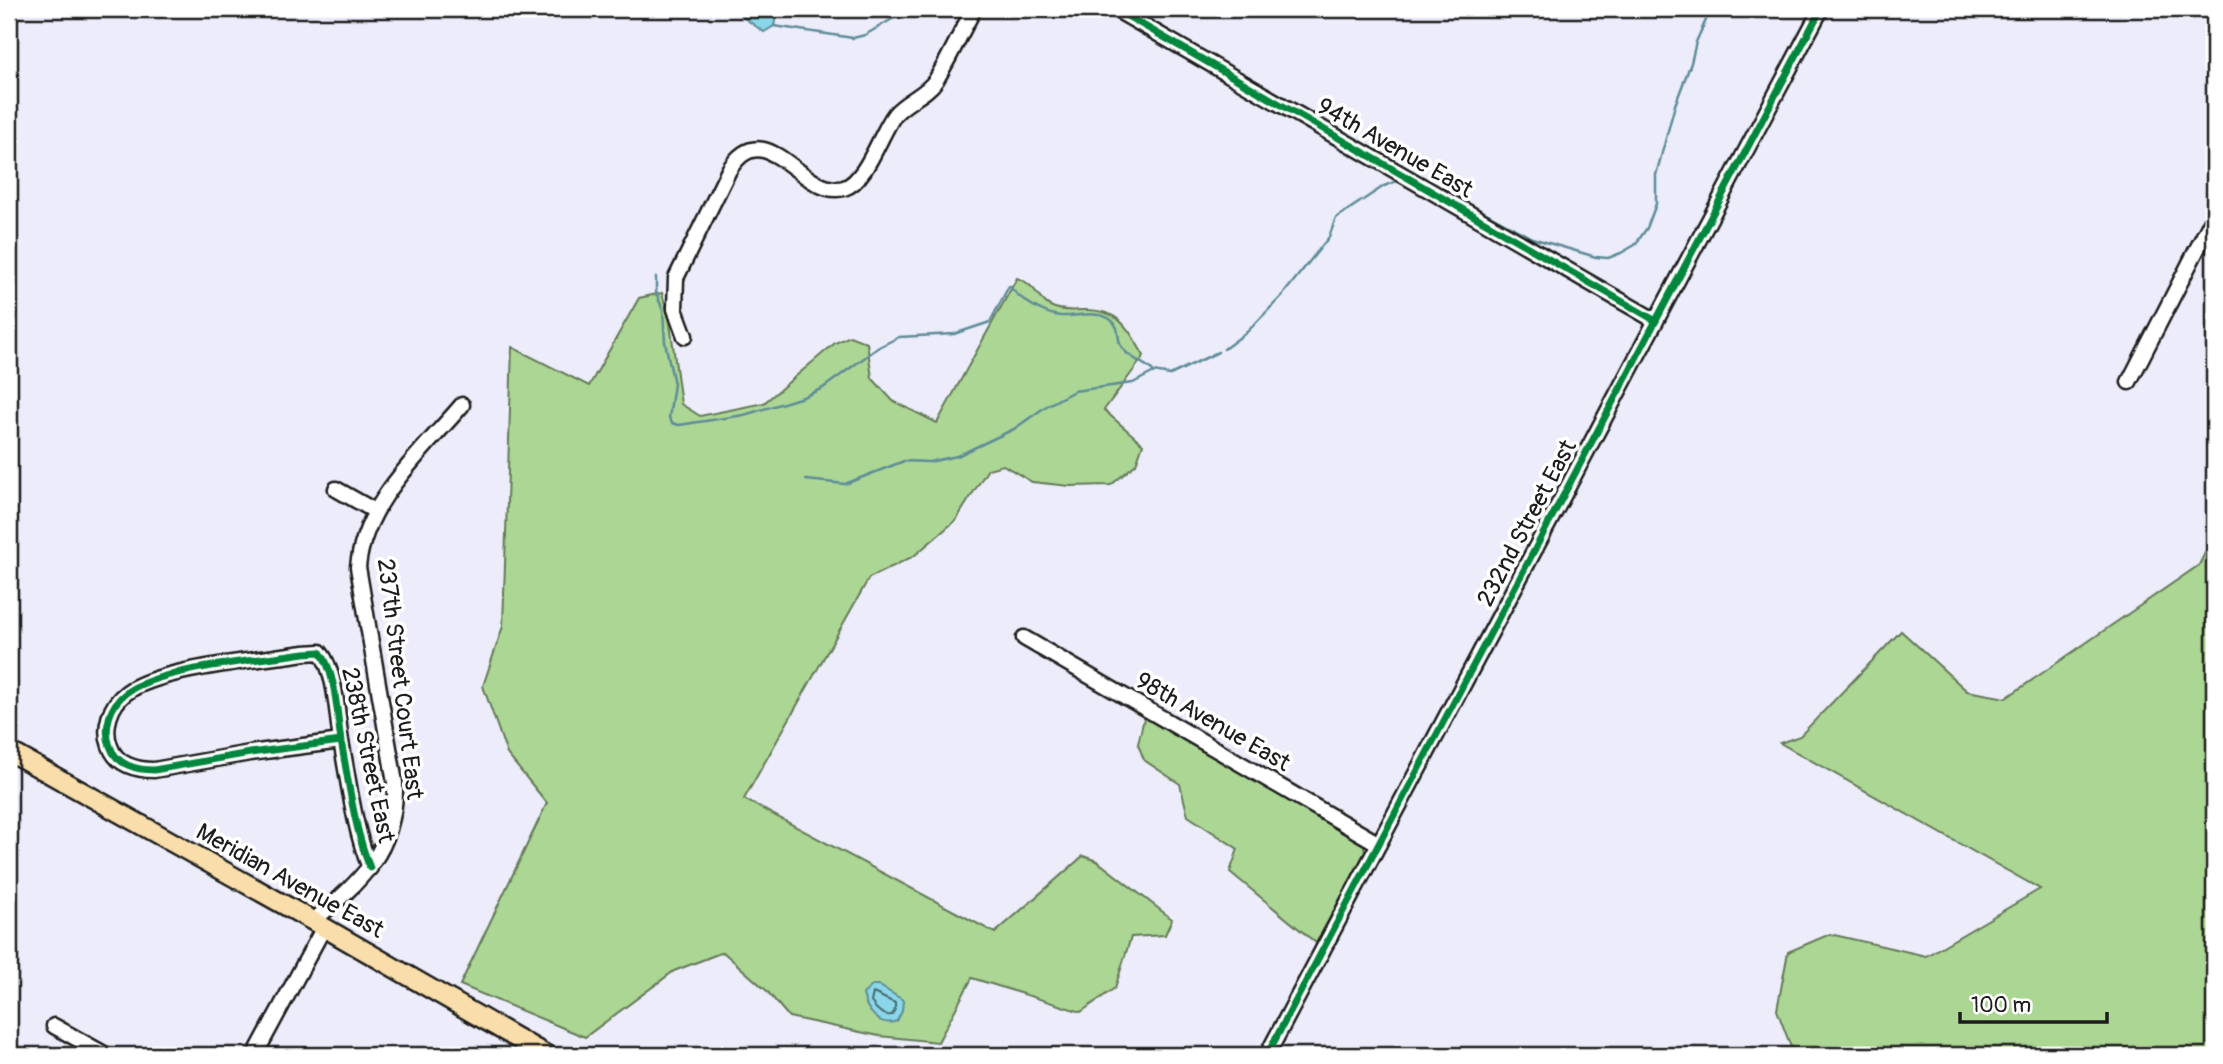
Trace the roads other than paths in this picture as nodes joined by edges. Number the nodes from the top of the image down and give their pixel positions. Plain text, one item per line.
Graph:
1 (974, 9) edge
2 (1115, 9) edge
3 (1821, 9) edge
4 (2214, 216) edge
5 (1656, 321) junction
6 (685, 336) dead end
7 (2129, 382) dead end
8 (462, 405) dead end
9 (336, 489) dead end
10 (375, 510) junction
11 (1024, 638) dead end
12 (341, 741) junction
13 (9, 751) edge
14 (1379, 844) junction
15 (370, 868) junction
16 (319, 924) junction
17 (54, 1026) dead end
18 (106, 1055) edge
19 (255, 1055) edge
20 (546, 1055) edge
21 (1267, 1055) edge

1 - 6 street
2 - 5 street, 94th Avenue East
3 - 5 street, 232nd Street East
4 - 7 street
5 - 14 street, 232nd Street East
8 - 10 street, 237th Street Court East
9 - 10 street
10 - 15 street, 237th Street Court East
11 - 14 street, 98th Avenue East
12 - 12 street, 238th Street East
12 - 15 street, 238th Street East
13 - 16 main road, Meridian Avenue East
14 - 21 street, 232nd Street East
15 - 16 street, 237th Street Court East
16 - 19 street
16 - 20 main road, Meridian Avenue East
17 - 18 street

